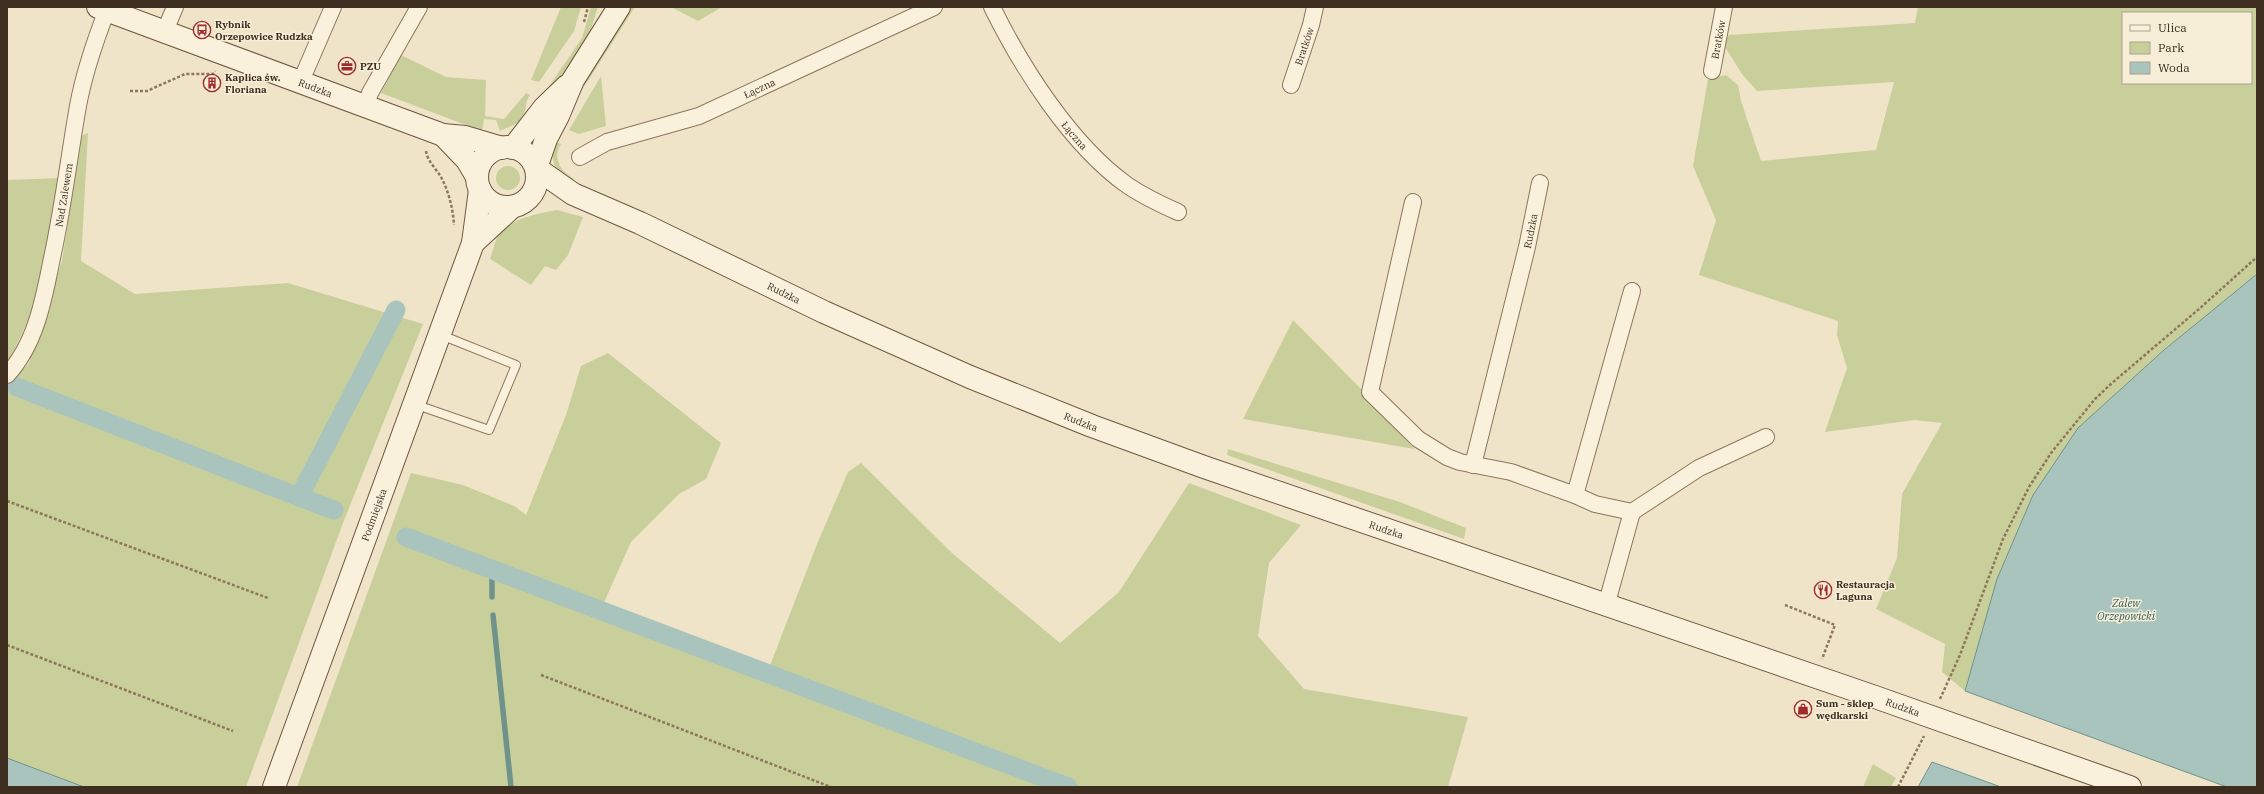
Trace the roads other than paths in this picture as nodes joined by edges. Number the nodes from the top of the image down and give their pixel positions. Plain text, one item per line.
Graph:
1 (175, 7) edge
2 (333, 7) edge
3 (419, 7) edge
4 (619, 7) edge
5 (934, 7) edge
6 (992, 7) edge
7 (1315, 7) edge
8 (1724, 7) edge
9 (103, 9) edge
10 (165, 31) junction
11 (1712, 71) dead end
12 (573, 80) junction
13 (301, 82) junction
14 (1291, 85) dead end
15 (366, 105) junction
16 (434, 139) junction
17 (507, 148) junction
18 (580, 157) dead end
19 (536, 168) junction
20 (1540, 183) dead end
21 (479, 184) junction
22 (573, 194) junction
23 (1413, 202) dead end
24 (519, 204) junction
25 (1178, 212) dead end
26 (473, 243) junction
27 (1632, 291) dead end
28 (439, 335) junction
29 (7, 376) edge
30 (414, 403) junction
31 (1766, 437) dead end
32 (1473, 464) junction
33 (1575, 494) junction
34 (1632, 512) junction
35 (1606, 606) junction
36 (274, 787) edge
37 (2130, 787) edge

1 - 10 street
2 - 13 street
3 - 15 street
4 - 12 main road
5 - 18 street, Łączna
6 - 25 street, Łączna
7 - 14 street, Bratków
8 - 11 street, Bratków
9 - 10 main road, Rudzka
9 - 29 street, Nad Zalewem
10 - 13 main road, Rudzka
12 - 17 main road
12 - 19 main road
13 - 15 main road, Rudzka
15 - 16 main road, Rudzka
16 - 17 main road, Rudzka
16 - 21 main road, Rudzka
17 - 19 main road
17 - 21 main road
19 - 22 main road, Rudzka
19 - 24 main road
20 - 32 street, Rudzka
21 - 24 main road
21 - 26 main road, Podmiejska
22 - 24 main road
22 - 35 main road, Rudzka
23 - 32 street
24 - 26 main road, Podmiejska
26 - 28 main road, Podmiejska
27 - 33 street
28 - 30 main road, Podmiejska
28 - 30 lane
30 - 36 main road, Podmiejska
31 - 34 street
32 - 33 street
33 - 34 street
34 - 35 street
35 - 37 main road, Rudzka

